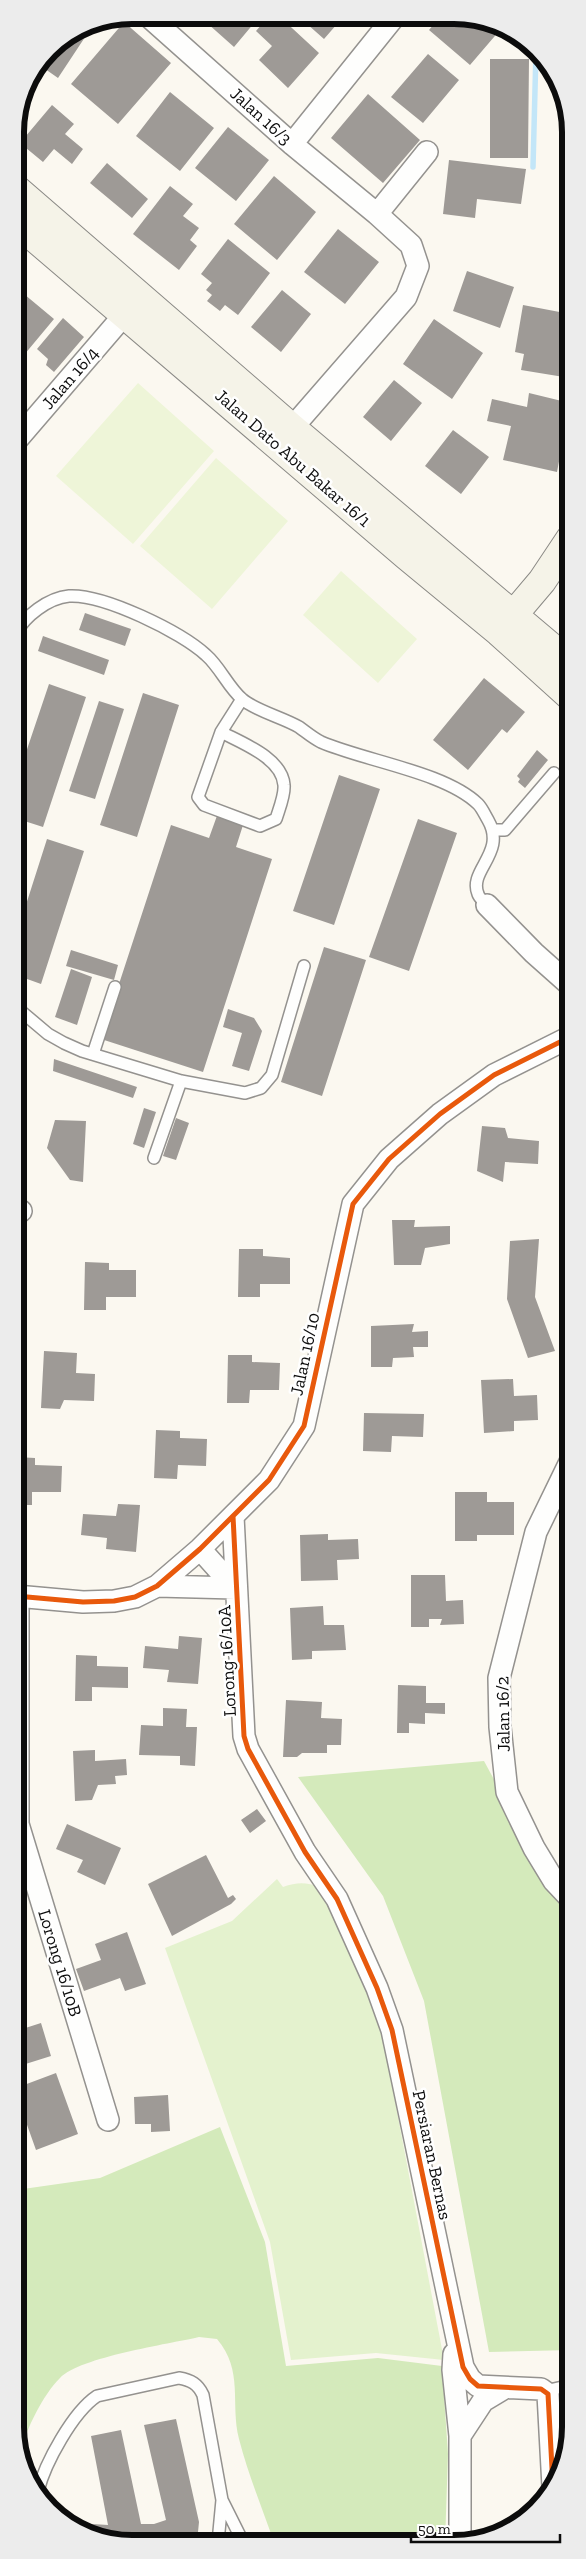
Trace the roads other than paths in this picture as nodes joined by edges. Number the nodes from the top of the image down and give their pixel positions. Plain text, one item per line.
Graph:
1 (157, 24) edge
2 (388, 24) edge
3 (292, 144) junction
4 (426, 152) dead end
5 (24, 196) edge
6 (377, 214) junction
7 (24, 229) edge
8 (124, 314) junction
9 (292, 428) junction
10 (24, 431) edge
11 (562, 552) edge
12 (24, 623) edge
13 (506, 623) junction
14 (562, 658) edge
15 (562, 687) edge
16 (242, 699) junction
17 (221, 732) junction
18 (554, 773) dead end
19 (494, 830) junction
20 (487, 906) joint
21 (304, 966) dead end
22 (562, 978) edge
23 (115, 987) dead end
24 (24, 1014) edge
25 (562, 1041) edge
26 (93, 1054) junction
27 (181, 1081) junction
28 (154, 1158) dead end
29 (562, 1478) edge
30 (233, 1516) junction
31 (200, 1549) junction
32 (158, 1586) junction
33 (235, 1588) junction
34 (24, 1597) edge
35 (269, 1786) joint
36 (24, 1844) edge
37 (562, 1889) edge
38 (108, 2120) dead end
39 (456, 2346) junction
40 (562, 2387) edge
41 (503, 2389) junction
42 (545, 2391) junction
43 (460, 2436) junction
44 (552, 2472) edge
45 (40, 2484) edge
46 (222, 2500) junction
47 (219, 2535) edge
48 (240, 2535) edge
49 (460, 2535) edge

1 - 3 street, Jalan 16/3
2 - 3 street
3 - 6 street, Jalan 16/3
4 - 6 street
5 - 9 main road, Jalan Dato Abu Bakar 16/1
6 - 9 street, Jalan 16/3
7 - 8 main road, Jalan Dato Abu Bakar 16/1
8 - 10 street, Jalan 16/4
8 - 13 main road, Jalan Dato Abu Bakar 16/1
9 - 13 main road, Jalan Dato Abu Bakar 16/1
11 - 13 main road
12 - 16 lane
13 - 14 main road, Jalan Dato Abu Bakar 16/1
13 - 15 main road, Jalan Dato Abu Bakar 16/1
16 - 17 lane
16 - 19 lane
17 - 17 lane
18 - 19 lane
19 - 20 lane
20 - 22 street
21 - 27 lane
23 - 26 lane
24 - 26 lane
25 - 30 street, Jalan 16/10
26 - 27 lane
27 - 28 lane
29 - 37 street, Jalan 16/2
30 - 31 street, Jalan 16/10
30 - 33 street
31 - 32 street, Jalan 16/10
31 - 33 street, Lorong 16/10A
32 - 33 street
32 - 34 street, Jalan 16/10
33 - 35 street, Lorong 16/10A
35 - 39 street, Persiaran Bernas
36 - 38 street, Lorong 16/10B
39 - 41 street, Persiaran Bernas
39 - 43 street
40 - 42 lane
41 - 42 street, Persiaran Bernas
41 - 43 street
42 - 44 street
43 - 49 street
45 - 46 lane
46 - 47 lane
46 - 48 lane

